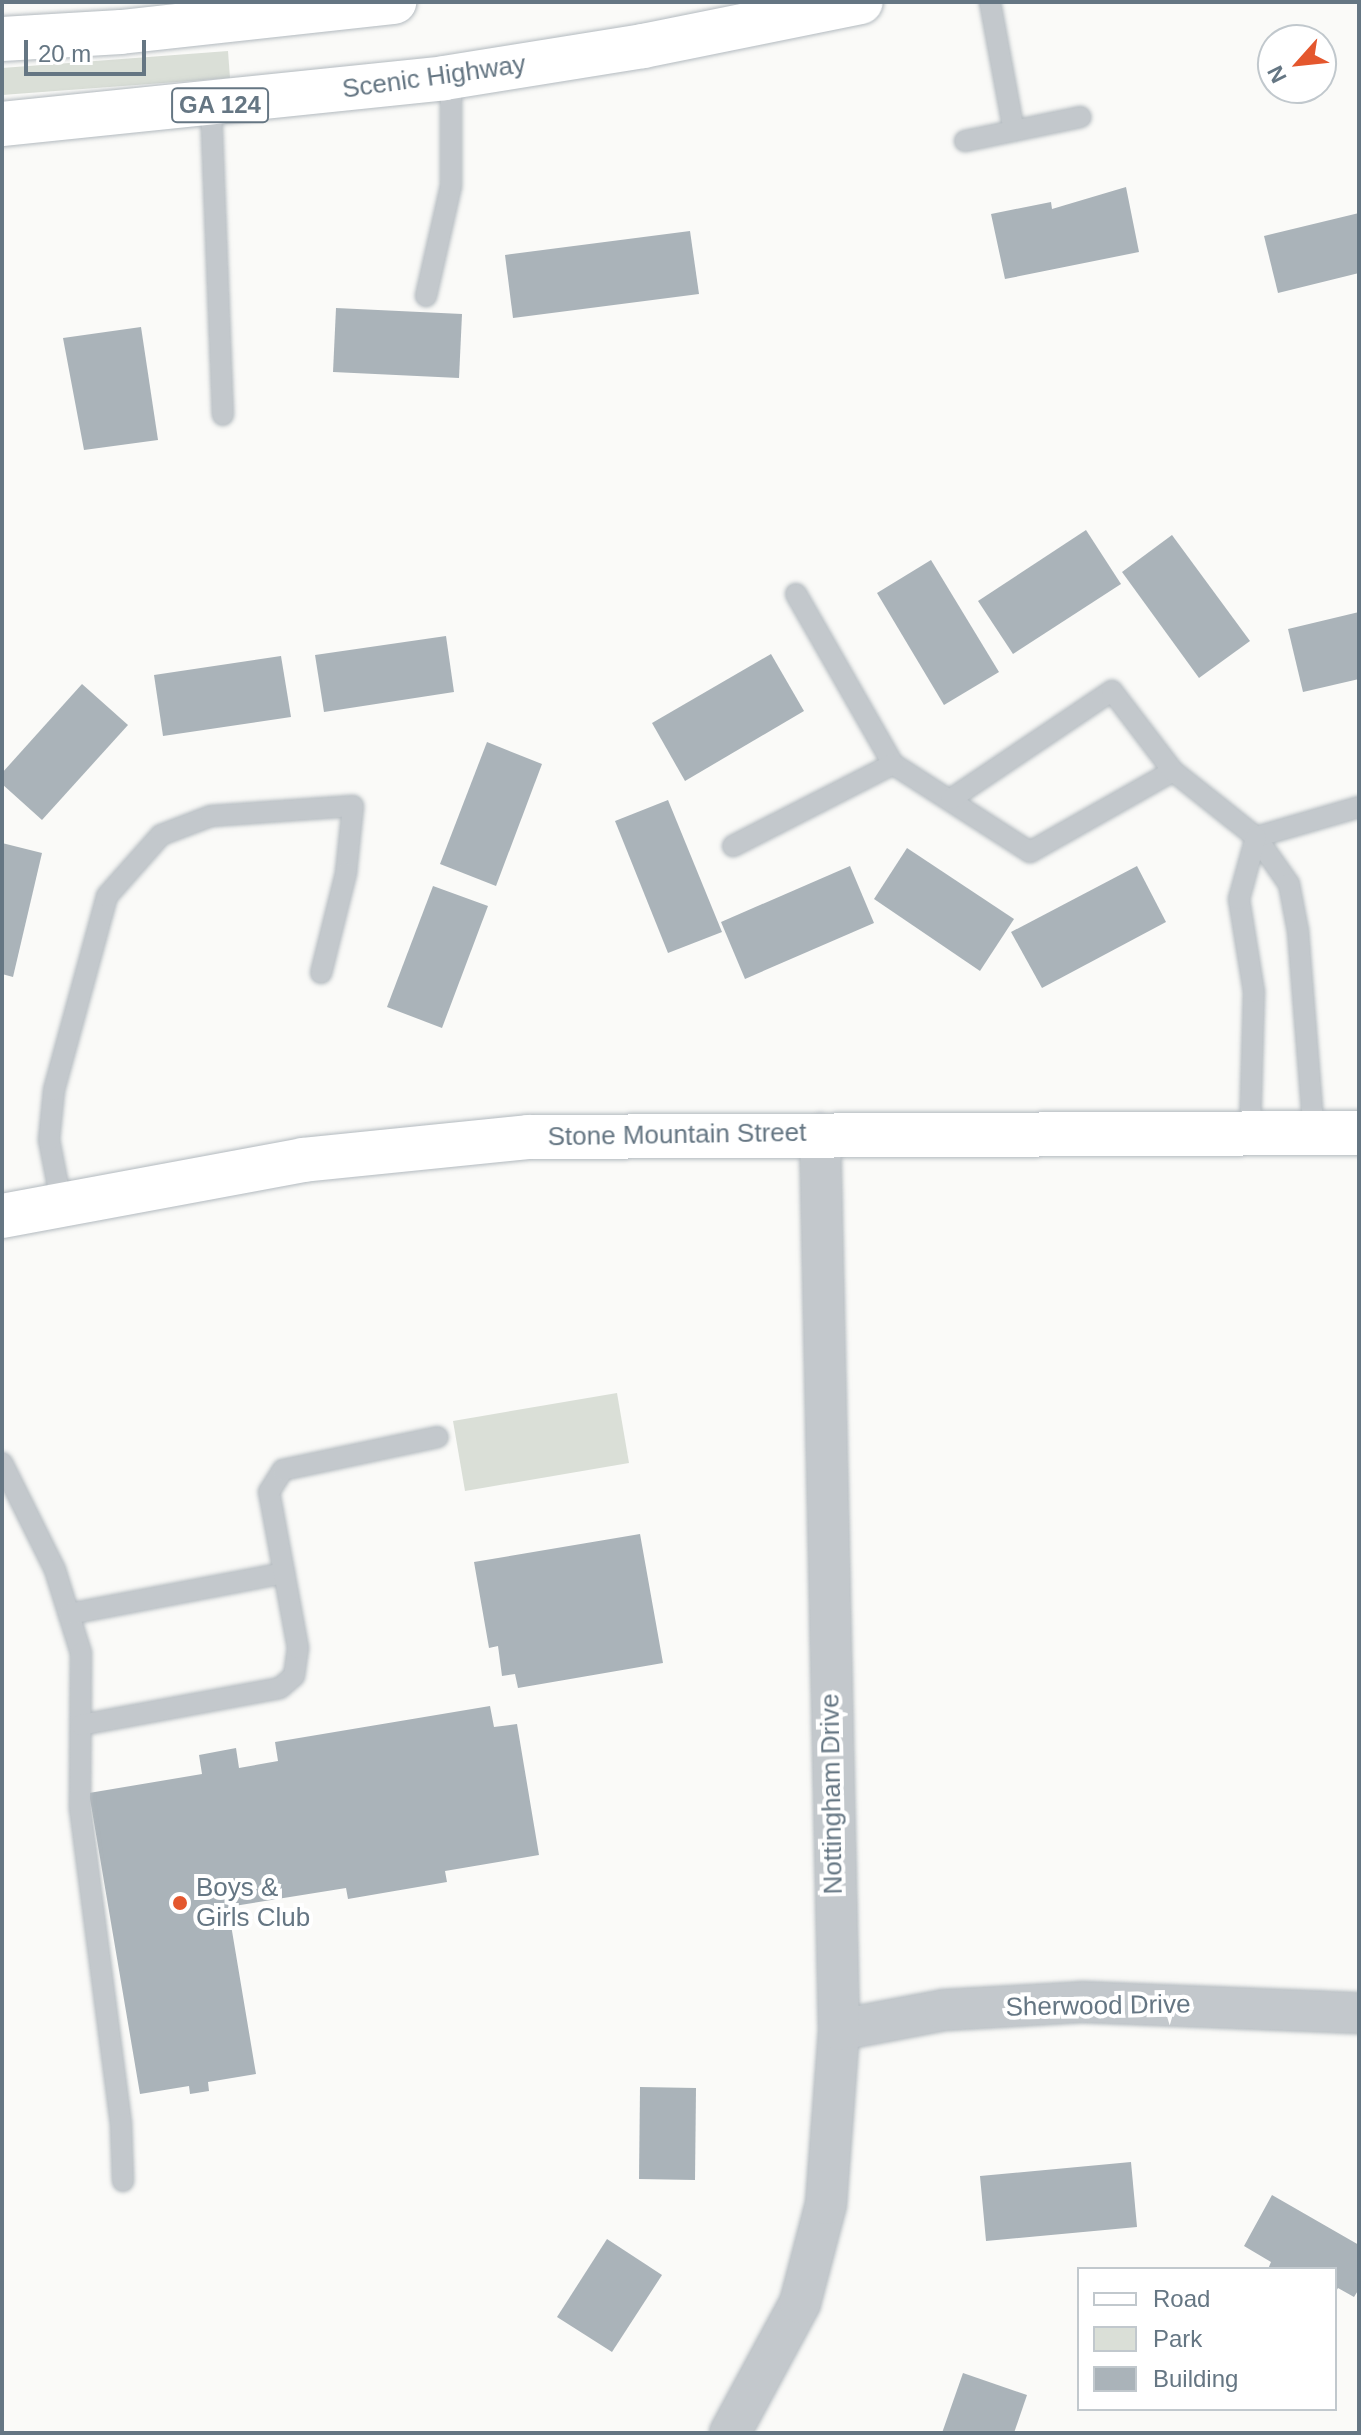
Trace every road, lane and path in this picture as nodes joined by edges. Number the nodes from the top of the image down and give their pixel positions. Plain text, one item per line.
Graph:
1 (394, 2) edge
2 (861, 2) edge
3 (990, 2) edge
4 (2, 39) edge
5 (451, 77) junction
6 (211, 106) junction
7 (1081, 117) dead end
8 (2, 124) edge
9 (1014, 131) junction
10 (965, 141) dead end
11 (426, 296) dead end
12 (223, 415) dead end
13 (796, 594) dead end
14 (893, 764) junction
15 (1173, 771) junction
16 (951, 799) junction
17 (1359, 807) edge
18 (1256, 837) junction
19 (733, 846) dead end
20 (321, 973) dead end
21 (820, 1133) junction
22 (1250, 1133) junction
23 (1314, 1133) junction
24 (1359, 1133) edge
25 (61, 1201) junction
26 (2, 1216) edge
27 (438, 1437) dead end
28 (2, 1463) edge
29 (284, 1573) junction
30 (69, 1614) junction
31 (81, 1725) junction
32 (1359, 2013) edge
33 (839, 2030) junction
34 (123, 2181) dead end
35 (730, 2433) edge

1 - 4 main road
2 - 5 main road, Scenic Highway / GA 124
3 - 9 lane
5 - 6 main road, Scenic Highway / GA 124
5 - 11 lane
6 - 8 main road, Scenic Highway / GA 124
6 - 12 lane
7 - 9 lane
9 - 10 lane
13 - 14 lane
14 - 16 lane
14 - 19 lane
15 - 16 lane
15 - 16 lane
15 - 18 lane
17 - 18 lane
18 - 22 lane
18 - 23 lane
20 - 25 lane
21 - 22 main road, Stone Mountain Street
21 - 25 main road, Stone Mountain Street
21 - 33 street, Nottingham Drive
22 - 23 main road, Stone Mountain Street
23 - 24 main road, Stone Mountain Street
25 - 26 main road, Stone Mountain Street
27 - 29 lane
28 - 30 lane
29 - 30 lane
29 - 31 lane
30 - 31 lane
31 - 34 lane
32 - 33 street, Sherwood Drive
33 - 35 street, Nottingham Drive

